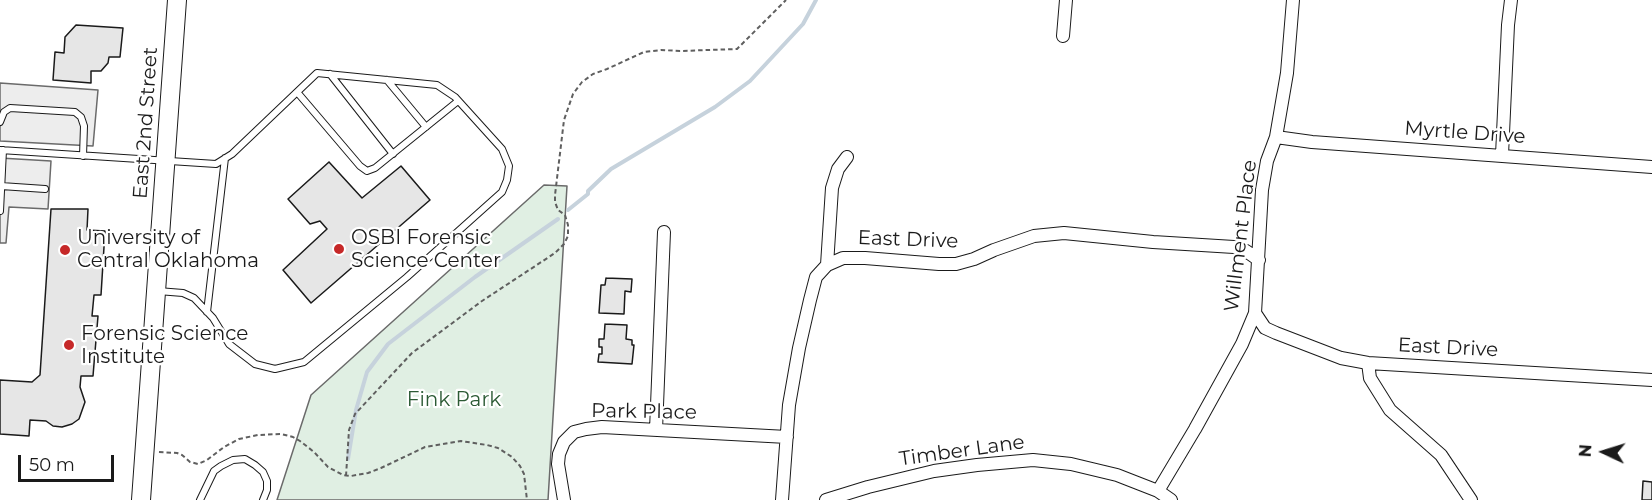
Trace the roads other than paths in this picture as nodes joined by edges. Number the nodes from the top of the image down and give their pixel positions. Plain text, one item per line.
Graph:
1 (177, 0) edge
2 (1066, 0) edge
3 (1293, 0) edge
4 (1511, 0) edge
5 (1063, 36) dead end
6 (330, 74) junction
7 (387, 80) junction
8 (297, 92) junction
9 (458, 101) junction
10 (0, 122) edge
11 (426, 127) junction
12 (1276, 136) junction
13 (2, 150) edge
14 (393, 154) junction
15 (1502, 155) junction
16 (83, 156) junction
17 (847, 157) dead end
18 (225, 158) junction
19 (166, 161) junction
20 (1652, 167) edge
21 (1, 186) edge
22 (45, 189) dead end
23 (0, 211) edge
24 (664, 232) dead end
25 (1259, 260) junction
26 (827, 266) junction
27 (157, 291) junction
28 (207, 312) junction
29 (1255, 313) junction
30 (1368, 363) junction
31 (1652, 380) edge
32 (656, 430) junction
33 (787, 437) junction
34 (1158, 491) junction
35 (141, 500) edge
36 (200, 500) edge
37 (263, 500) edge
38 (564, 500) edge
39 (782, 500) edge
40 (826, 500) edge
41 (1172, 500) edge
42 (1472, 500) edge

1 - 19 main road, East 2nd Street
2 - 5 street
3 - 12 street, Willment Place
4 - 15 street
6 - 7 lane
6 - 8 lane
6 - 14 lane
7 - 9 lane
7 - 11 lane
8 - 14 lane
8 - 18 lane
9 - 11 lane
9 - 28 lane
10 - 16 lane
11 - 14 lane
12 - 15 street, Myrtle Drive
12 - 25 street, Willment Place
13 - 16 lane
13 - 21 lane
15 - 20 street, Myrtle Drive
16 - 19 lane
17 - 26 street
18 - 19 lane
18 - 28 lane
19 - 27 main road, East 2nd Street
21 - 22 lane
21 - 23 lane
24 - 32 street
25 - 26 street, East Drive
25 - 29 street, Willment Place
26 - 33 street
27 - 28 lane
27 - 35 main road, East 2nd Street
29 - 30 street, East Drive
29 - 34 street, Willment Place
30 - 31 street, East Drive
30 - 42 street
32 - 33 street, Park Place
32 - 38 street, Park Place
33 - 39 street
34 - 40 street, Timber Lane
34 - 41 street, Timber Lane
36 - 37 lane

